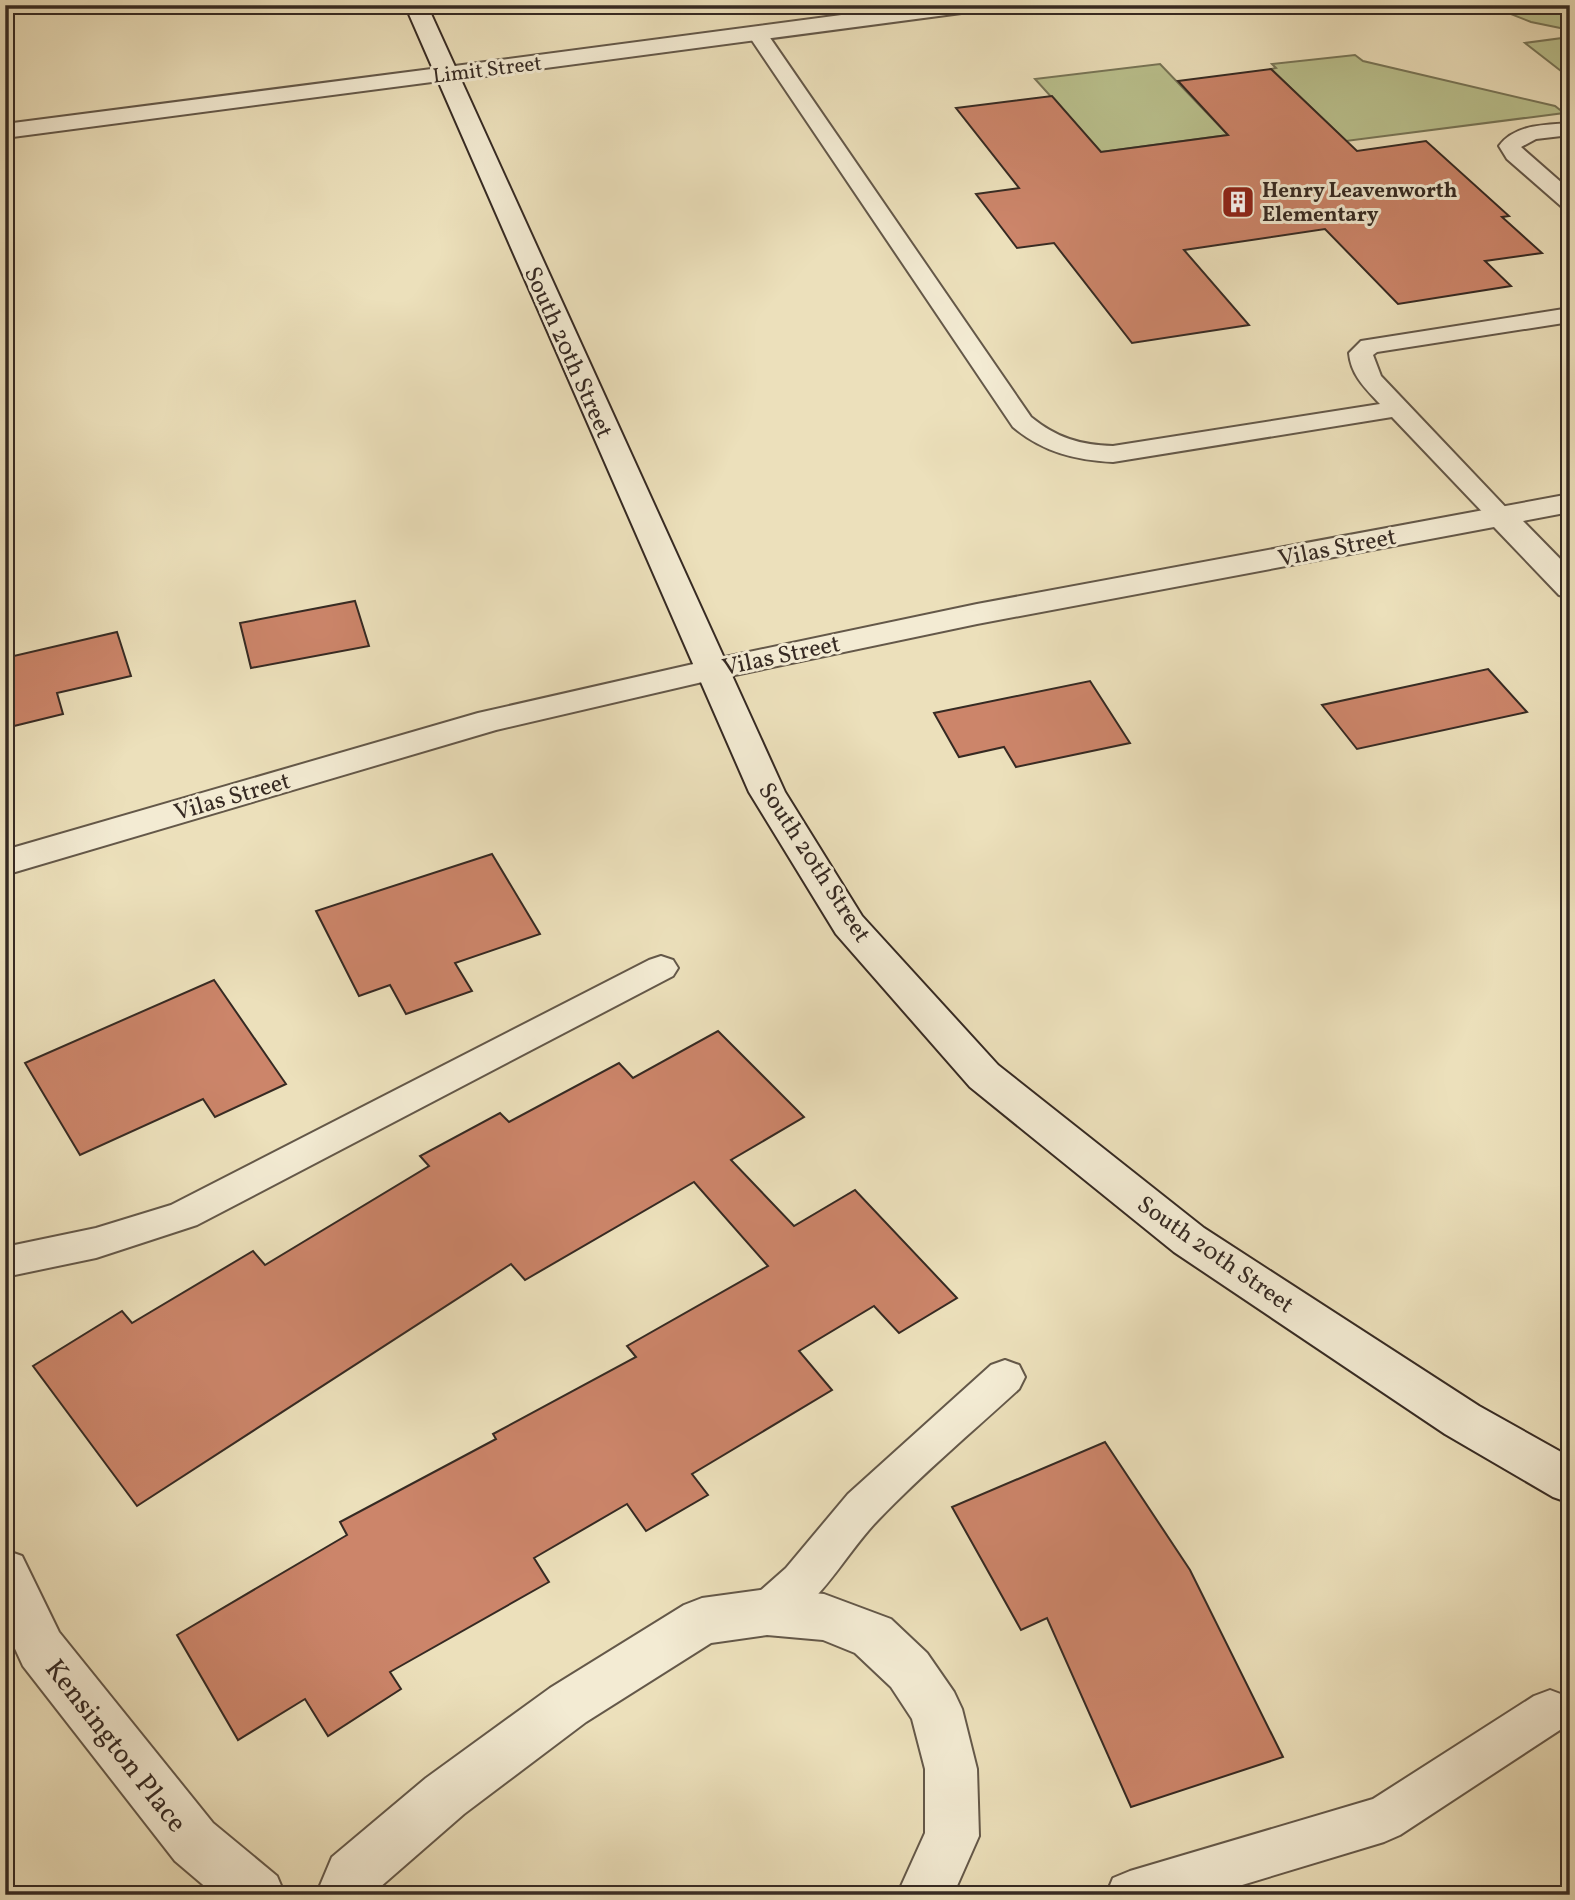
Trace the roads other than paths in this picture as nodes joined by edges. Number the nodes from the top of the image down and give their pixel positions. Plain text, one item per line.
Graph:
1 (416, 5) edge
2 (969, 5) edge
3 (757, 33) junction
4 (447, 74) junction
5 (1570, 130) edge
6 (5, 131) edge
7 (1570, 202) edge
8 (1570, 315) edge
9 (1399, 408) junction
10 (1570, 503) edge
11 (1501, 516) junction
12 (1570, 588) edge
13 (711, 670) junction
14 (5, 863) edge
15 (661, 968) dead end
16 (5, 1262) edge
17 (1005, 1377) dead end
18 (1570, 1482) edge
19 (5, 1572) edge
20 (767, 1612) junction
21 (1550, 1711) dead end
22 (258, 1895) edge
23 (343, 1895) edge
24 (924, 1895) edge
25 (1130, 1895) edge

1 - 4 street, South 20th Street
2 - 3 street, Limit Street
3 - 4 street, Limit Street
3 - 9 lane
4 - 6 street, Limit Street
4 - 13 street, South 20th Street
5 - 7 lane
8 - 9 lane
9 - 11 lane
10 - 11 street, Vilas Street
11 - 12 street
11 - 13 street, Vilas Street
13 - 14 street, Vilas Street
13 - 18 street, South 20th Street
15 - 16 lane
17 - 20 lane
19 - 22 street, Kensington Place
20 - 23 street
20 - 24 street
21 - 25 lane

